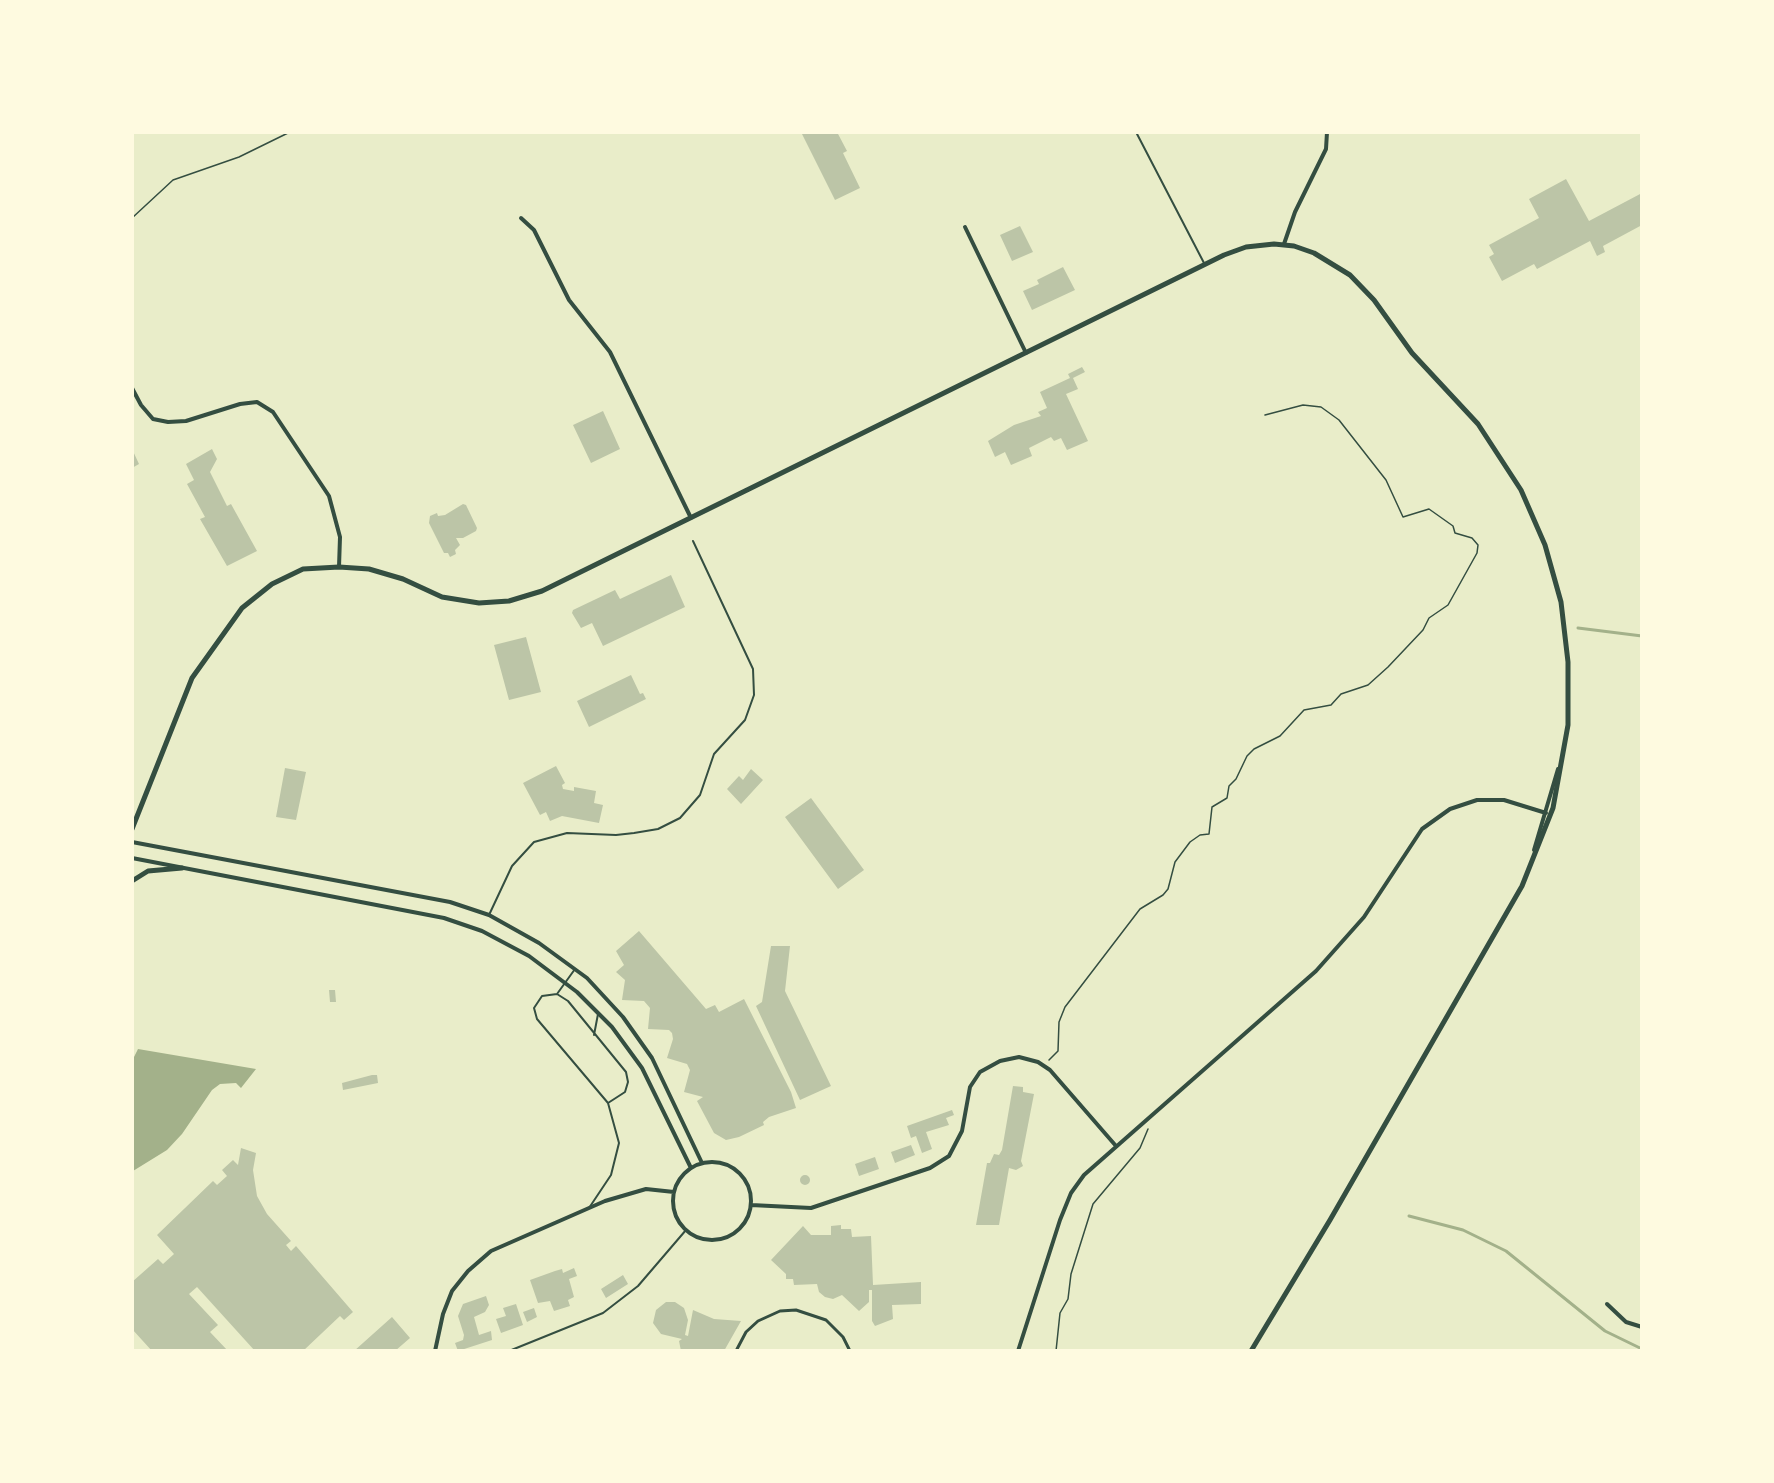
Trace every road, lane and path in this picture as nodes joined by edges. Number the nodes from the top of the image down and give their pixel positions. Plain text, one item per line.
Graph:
1 (290, 132) edge
2 (1136, 132) edge
3 (1327, 132) edge
4 (132, 218) edge
5 (521, 218) dead end
6 (965, 227) dead end
7 (1284, 244) junction
8 (1205, 265) junction
9 (1026, 354) junction
10 (132, 388) edge
11 (1265, 414) dead end
12 (691, 518) junction
13 (693, 541) dead end
14 (339, 567) junction
15 (1564, 757) junction
16 (1546, 813) junction
17 (132, 829) edge
18 (132, 842) edge
19 (132, 858) edge
20 (1533, 862) junction
21 (183, 868) junction
22 (132, 881) edge
23 (489, 915) junction
24 (575, 969) junction
25 (566, 983) junction
26 (557, 994) junction
27 (598, 1013) junction
28 (594, 1035) junction
29 (1043, 1065) junction
30 (608, 1103) junction
31 (1148, 1128) dead end
32 (1116, 1146) junction
33 (702, 1163) junction
34 (691, 1168) junction
35 (674, 1192) junction
36 (751, 1205) junction
37 (589, 1208) junction
38 (686, 1230) junction
39 (1607, 1304) dead end
40 (1642, 1327) edge
41 (435, 1351) edge
42 (509, 1351) edge
43 (736, 1351) edge
44 (850, 1351) edge
45 (1018, 1351) edge
46 (1056, 1351) edge
47 (1251, 1351) edge

1 - 4 path
2 - 8 lane
3 - 7 street
5 - 12 street
6 - 9 street
7 - 8 street
7 - 15 street
8 - 9 street
9 - 12 street
10 - 14 street
11 - 29 path
12 - 14 street
13 - 23 lane
14 - 17 street
15 - 16 street
15 - 20 street
16 - 20 street
16 - 32 street
18 - 23 street
19 - 21 street
20 - 47 street
21 - 22 street
21 - 25 street
23 - 24 street
24 - 25 lane
24 - 33 street
25 - 26 lane
25 - 27 street
26 - 28 lane
26 - 30 lane
27 - 28 lane
27 - 34 street
28 - 30 lane
29 - 32 street
29 - 36 street
30 - 37 lane
31 - 46 path
32 - 45 street
33 - 34 street
33 - 36 street
34 - 35 street
35 - 37 street
35 - 38 street
36 - 38 street
37 - 41 street
38 - 42 lane
39 - 40 street
43 - 44 street

